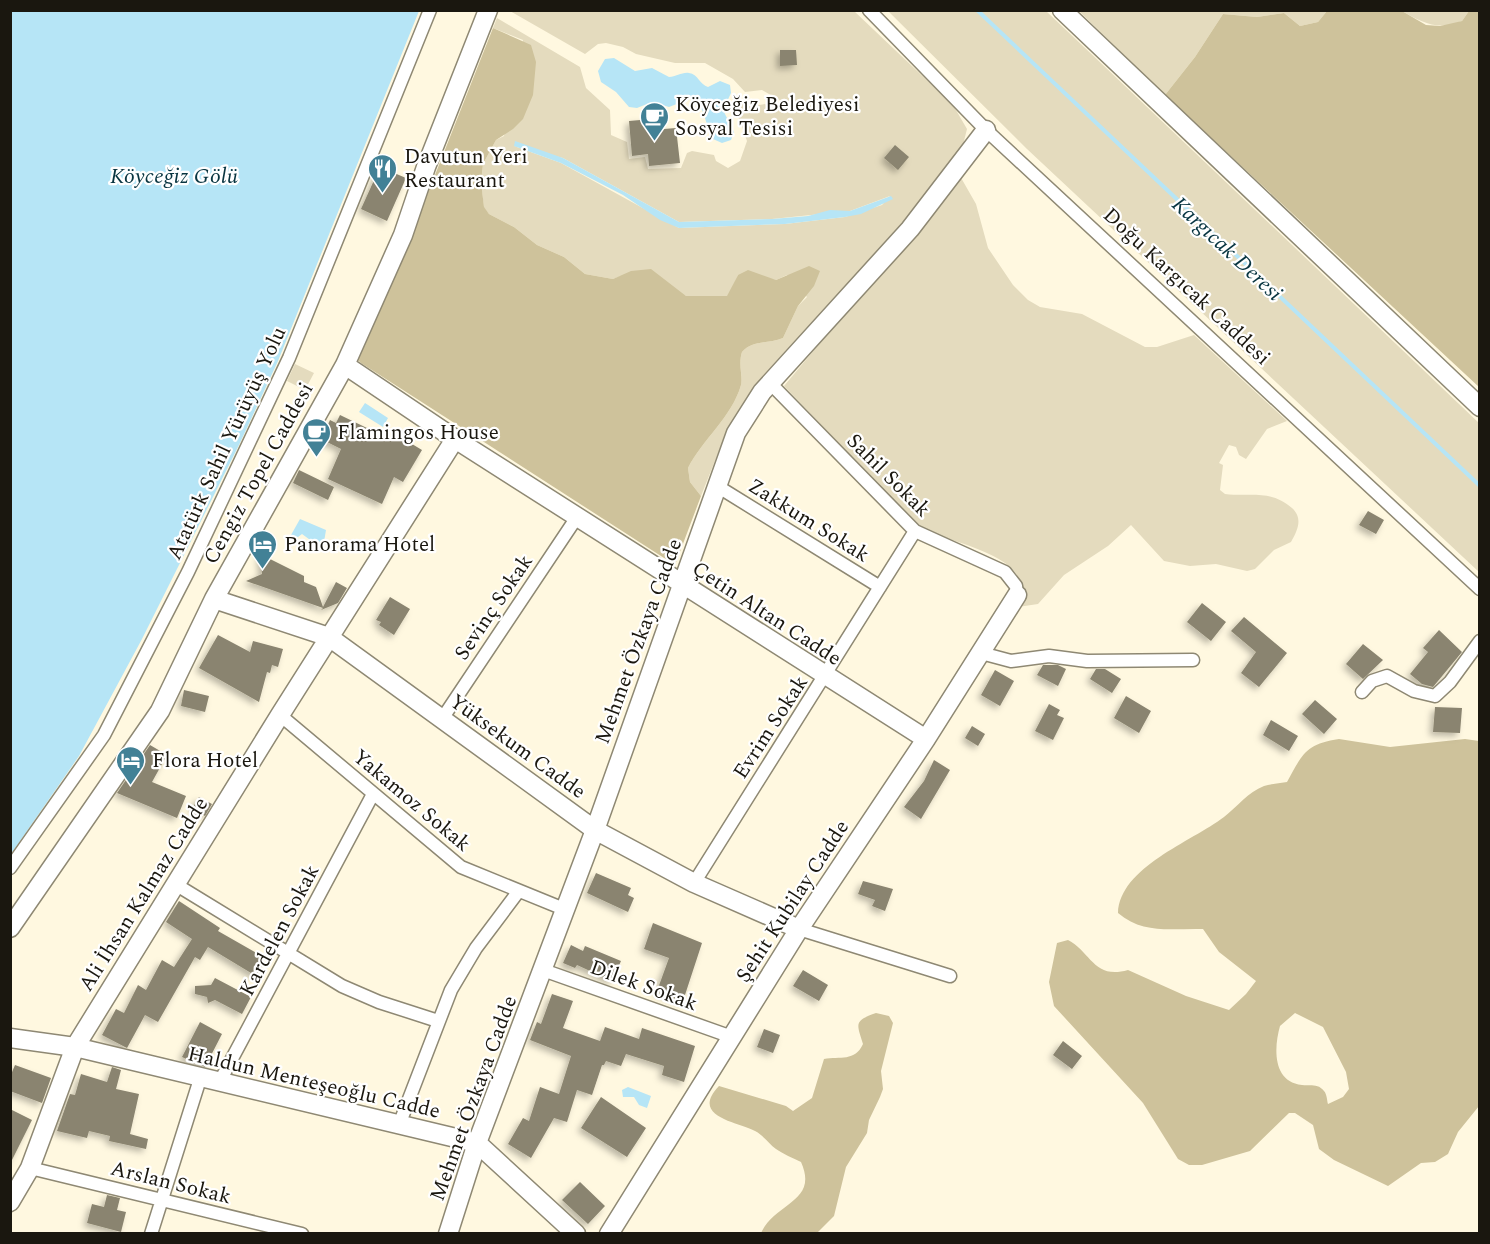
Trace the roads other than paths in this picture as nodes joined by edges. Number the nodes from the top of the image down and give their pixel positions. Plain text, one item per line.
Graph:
1 (430, 10) edge
2 (488, 10) edge
3 (869, 10) edge
4 (1062, 10) edge
5 (986, 130) junction
6 (345, 365) junction
7 (770, 383) junction
8 (1479, 407) edge
9 (455, 440) junction
10 (717, 486) junction
11 (577, 517) junction
12 (915, 531) junction
13 (682, 585) junction
14 (880, 587) junction
15 (1479, 588) edge
16 (1017, 596) joint
17 (214, 599) junction
18 (329, 637) junction
19 (1479, 641) edge
20 (981, 652) junction
21 (1193, 660) dead end
22 (825, 677) junction
23 (1362, 692) dead end
24 (280, 715) junction
25 (442, 719) junction
26 (926, 739) junction
27 (373, 794) junction
28 (595, 830) junction
29 (10, 868) edge
30 (694, 883) junction
31 (175, 884) junction
32 (518, 892) junction
33 (564, 909) junction
34 (10, 928) edge
35 (799, 929) junction
36 (288, 955) junction
37 (543, 970) junction
38 (950, 976) dead end
39 (438, 1021) junction
40 (732, 1037) junction
41 (10, 1038) edge
42 (75, 1047) junction
43 (200, 1079) junction
44 (219, 1083) junction
45 (399, 1125) junction
46 (477, 1143) junction
47 (30, 1168) junction
48 (163, 1200) junction
49 (10, 1202) edge
50 (282, 1231) edge
51 (151, 1233) edge
52 (302, 1233) edge
53 (448, 1233) edge
54 (576, 1233) edge
55 (609, 1233) edge

1 - 29 street, Atatürk Sahil Yürüyüş Yolu
2 - 6 street, Cengiz Topel Caddesi
3 - 5 street, Doğu Kargıcak Caddesi
4 - 8 street
5 - 7 street, Mehmet Özkaya Cadde
5 - 15 street, Doğu Kargıcak Caddesi
6 - 9 street, Çetin Altan Cadde
6 - 17 street, Cengiz Topel Caddesi
7 - 10 street, Mehmet Özkaya Cadde
7 - 12 street, Sahil Sokak
9 - 11 street, Çetin Altan Cadde
9 - 18 street, Ali İhsan Kalmaz Cadde
10 - 13 street, Mehmet Özkaya Cadde
10 - 14 street, Zakkum Sokak
11 - 13 street, Çetin Altan Cadde
11 - 25 street, Sevinç Sokak
12 - 14 street, Evrim Sokak
12 - 16 street, Sahil Sokak
13 - 22 street, Çetin Altan Cadde
13 - 28 street, Mehmet Özkaya Cadde
14 - 22 street, Evrim Sokak
16 - 20 street, Şehit Kubilay Cadde
17 - 18 street, Yüksekum Cadde
17 - 34 street, Cengiz Topel Caddesi
18 - 24 street, Ali İhsan Kalmaz Cadde
18 - 25 street, Yüksekum Cadde
19 - 23 street
20 - 21 street
20 - 26 street, Şehit Kubilay Cadde
22 - 26 street, Çetin Altan Cadde
22 - 30 street, Evrim Sokak
24 - 27 street, Yakamoz Sokak
24 - 31 street, Ali İhsan Kalmaz Cadde
25 - 28 street, Yüksekum Cadde
26 - 35 street, Şehit Kubilay Cadde
27 - 32 street, Yakamoz Sokak
27 - 36 street, Kardelen Sokak
28 - 30 street, Yüksekum Cadde
28 - 33 street, Mehmet Özkaya Cadde
30 - 35 street, Yüksekum Cadde
31 - 36 street
31 - 42 street, Ali İhsan Kalmaz Cadde
32 - 33 street, Yakamoz Sokak
32 - 39 street
33 - 37 street, Mehmet Özkaya Cadde
35 - 38 street
35 - 40 street, Şehit Kubilay Cadde
36 - 39 street
36 - 44 street, Kardelen Sokak
37 - 40 street, Dilek Sokak
37 - 46 street, Mehmet Özkaya Cadde
39 - 45 street
40 - 55 street, Şehit Kubilay Cadde
41 - 42 street, Haldun Menteşeoğlu Cadde
42 - 43 street, Haldun Menteşeoğlu Cadde
42 - 47 street, Ali İhsan Kalmaz Cadde
43 - 44 street, Haldun Menteşeoğlu Cadde
43 - 48 street
44 - 45 street, Haldun Menteşeoğlu Cadde
45 - 46 street, Haldun Menteşeoğlu Cadde
46 - 53 street, Mehmet Özkaya Cadde
46 - 54 street, Haldun Menteşeoğlu Cadde
47 - 48 street, Arslan Sokak
47 - 49 street, Ali İhsan Kalmaz Cadde
48 - 50 street, Arslan Sokak
48 - 51 street
50 - 52 street, Arslan Sokak

